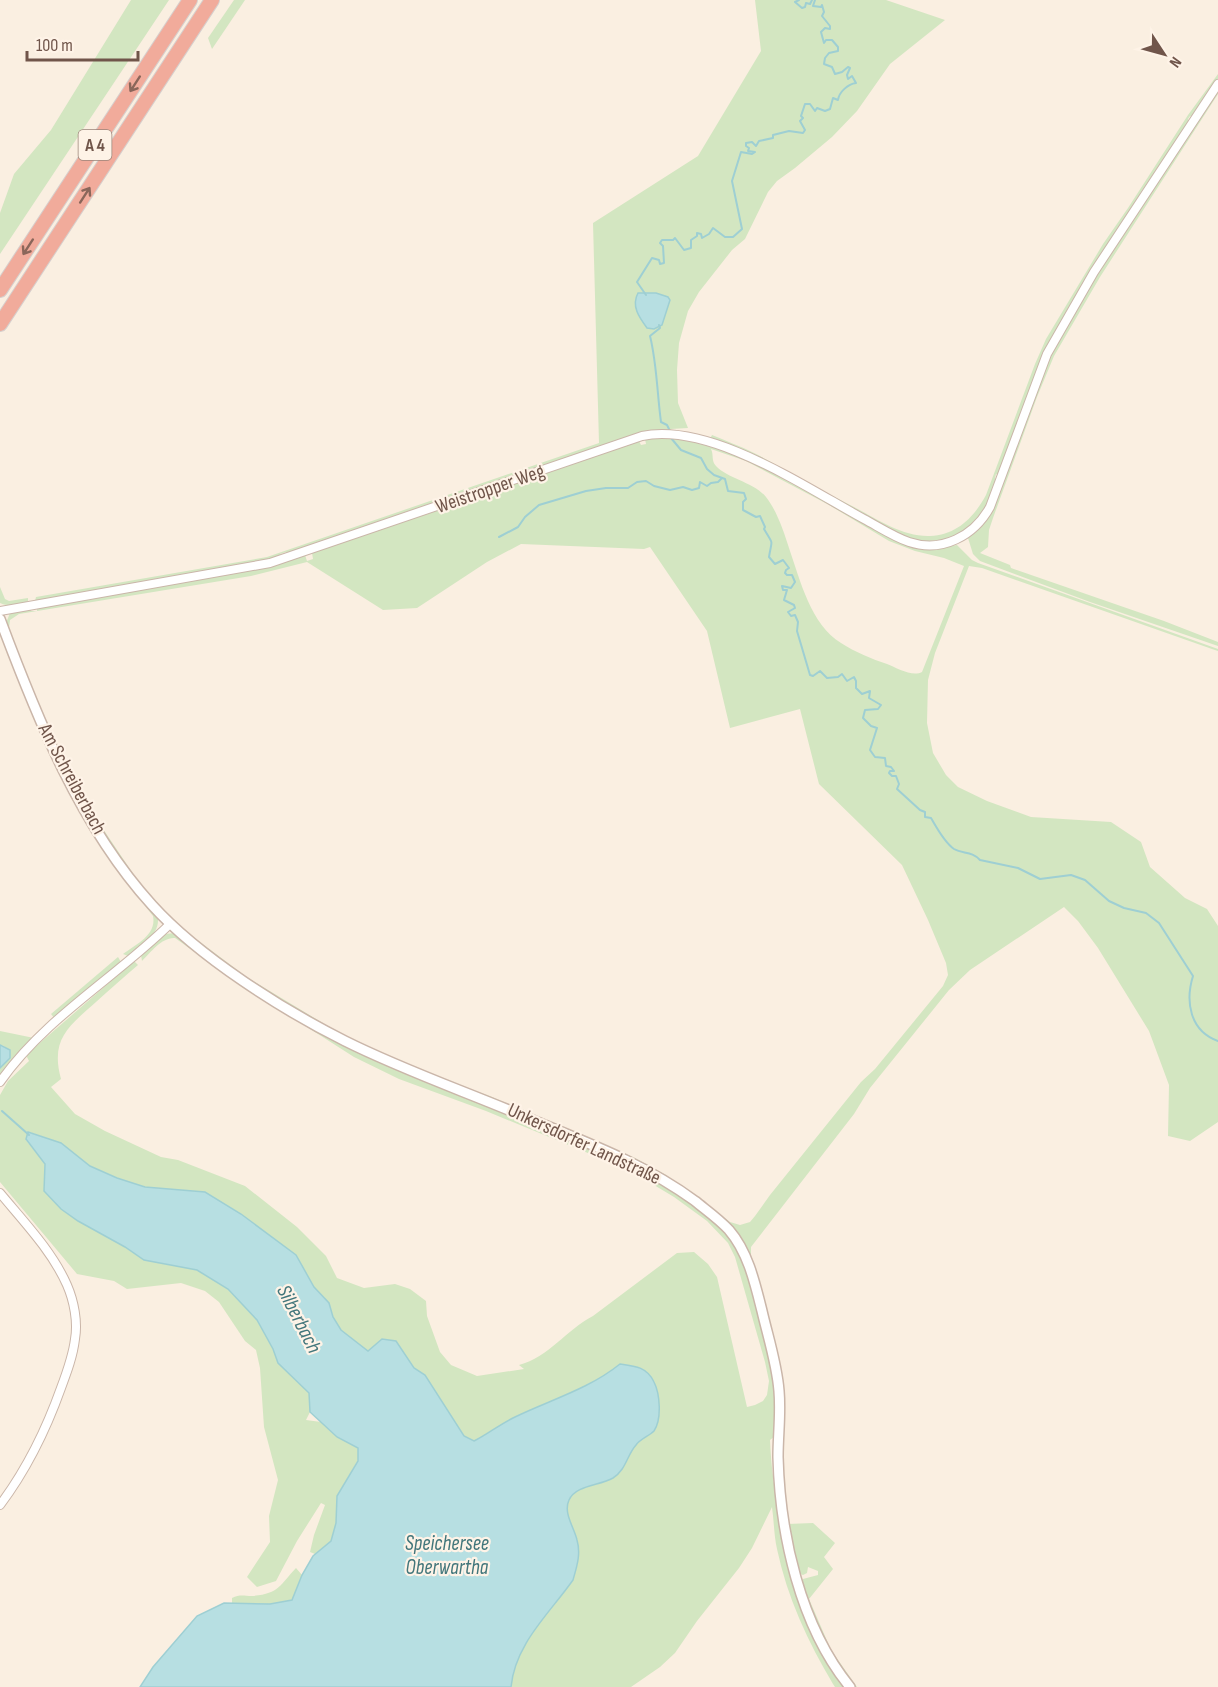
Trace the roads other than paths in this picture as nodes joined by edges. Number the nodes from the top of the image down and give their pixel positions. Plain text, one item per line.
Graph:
1 (190, 0) edge
2 (212, 0) edge
3 (1218, 84) edge
4 (0, 290) edge
5 (0, 324) edge
6 (0, 611) edge
7 (0, 619) edge
8 (171, 924) junction
9 (0, 1082) edge
10 (0, 1193) edge
11 (0, 1505) edge
12 (850, 1687) edge

1 -> 4 highway, A 4
5 -> 2 highway, A 4
3 - 6 street, Weistropper Weg
7 - 8 street, Am Schreiberbach
8 - 9 street
8 - 12 street, Unkersdorfer Landstraße
10 - 11 street

